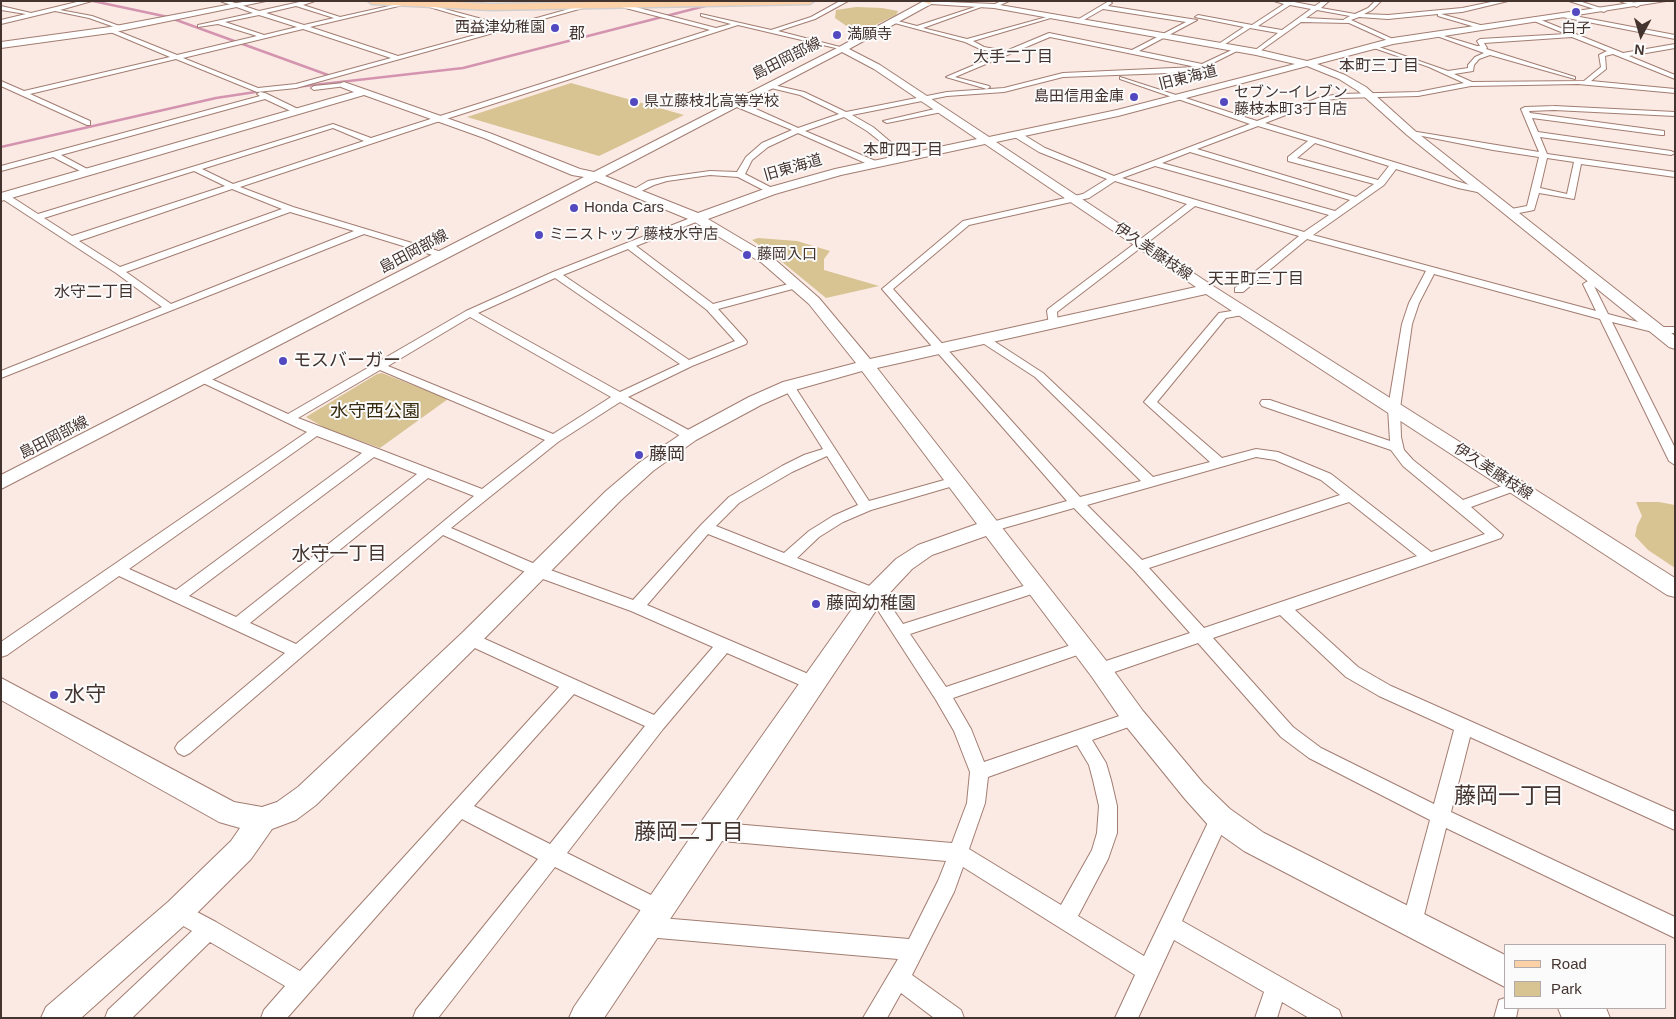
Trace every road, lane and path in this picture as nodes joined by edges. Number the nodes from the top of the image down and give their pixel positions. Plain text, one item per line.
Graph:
1 (89, 1) edge
2 (223, 1) edge
3 (262, 1) edge
4 (312, 1) edge
5 (372, 1) edge
6 (605, 1) edge
7 (626, 1) edge
8 (810, 1) edge
9 (845, 1) edge
10 (926, 1) edge
11 (930, 1) edge
12 (1006, 1) edge
13 (1112, 1) edge
14 (1277, 1) edge
15 (1326, 1) edge
16 (1378, 1) edge
17 (1505, 1) edge
18 (1572, 1) edge
19 (1622, 1) edge
20 (1662, 1) edge
21 (1289, 3) junction
22 (405, 4) junction
23 (296, 5) junction
24 (428, 5) junction
25 (616, 5) junction
26 (982, 5) junction
27 (1637, 5) junction
28 (238, 6) junction
29 (587, 6) junction
30 (994, 6) junction
31 (1137, 6) dead end
32 (1103, 7) junction
33 (1, 8) edge
34 (1316, 8) junction
35 (52, 10) junction
36 (1604, 10) junction
37 (1130, 11) junction
38 (1432, 12) junction
39 (260, 13) junction
40 (33, 14) junction
41 (703, 15) dead end
42 (819, 15) junction
43 (1358, 15) junction
44 (828, 16) dead end
45 (1052, 16) junction
46 (1564, 16) junction
47 (340, 18) junction
48 (1080, 20) junction
49 (1301, 20) junction
50 (1536, 20) junction
51 (1192, 21) junction
52 (1, 22) edge
53 (218, 22) junction
54 (894, 22) junction
55 (1348, 22) junction
56 (736, 24) junction
57 (200, 26) dead end
58 (1251, 26) junction
59 (303, 27) junction
60 (918, 27) junction
61 (1482, 27) junction
62 (123, 28) junction
63 (509, 28) junction
64 (110, 30) junction
65 (715, 30) junction
66 (770, 32) junction
67 (1283, 32) junction
68 (1436, 34) junction
69 (263, 36) junction
70 (1166, 36) junction
71 (1576, 36) junction
72 (1675, 37) edge
73 (967, 40) junction
74 (1393, 41) junction
75 (1, 45) edge
76 (1219, 46) junction
77 (1675, 46) edge
78 (1374, 47) junction
79 (1477, 48) junction
80 (842, 49) junction
81 (1238, 49) junction
82 (1615, 51) junction
83 (1133, 52) junction
84 (1256, 52) junction
85 (1490, 53) junction
86 (1007, 54) junction
87 (1624, 55) junction
88 (177, 57) junction
89 (398, 58) junction
90 (1309, 64) junction
91 (1203, 66) junction
92 (1447, 73) junction
93 (337, 75) joint
94 (1110, 75) junction
95 (1675, 77) edge
96 (1586, 82) junction
97 (1, 83) edge
98 (1471, 84) junction
99 (344, 85) joint
100 (770, 86) junction
101 (297, 88) junction
102 (12, 89) junction
103 (1004, 90) junction
104 (1675, 91) edge
105 (1, 92) edge
106 (365, 92) junction
107 (22, 94) junction
108 (1370, 95) junction
109 (265, 97) junction
110 (1182, 97) junction
111 (922, 98) junction
112 (734, 104) junction
113 (939, 110) junction
114 (298, 111) junction
115 (845, 114) junction
116 (1675, 114) edge
117 (1527, 115) junction
118 (440, 118) junction
119 (887, 121) dead end
120 (87, 123) dead end
121 (1256, 123) junction
122 (799, 130) junction
123 (1411, 133) junction
124 (1661, 133) junction
125 (1016, 134) junction
126 (1535, 134) junction
127 (1314, 140) junction
128 (372, 141) junction
129 (985, 141) junction
130 (1188, 149) junction
131 (54, 155) junction
132 (1544, 156) junction
133 (904, 158) junction
134 (1578, 160) junction
135 (1675, 162) edge
136 (1154, 163) junction
137 (875, 164) junction
138 (1394, 165) junction
139 (194, 168) junction
140 (1, 169) edge
141 (86, 172) junction
142 (740, 175) junction
143 (1675, 175) edge
144 (594, 176) junction
145 (1113, 178) junction
146 (1381, 183) junction
147 (231, 186) junction
148 (1482, 190) junction
149 (1536, 190) junction
150 (772, 191) junction
151 (633, 192) junction
152 (3, 196) edge
153 (1072, 199) junction
154 (1355, 199) junction
155 (1194, 203) junction
156 (290, 210) junction
157 (1509, 212) junction
158 (1336, 214) junction
159 (37, 217) junction
160 (698, 218) junction
161 (360, 232) junction
162 (1305, 236) junction
163 (72, 240) junction
164 (1141, 244) junction
165 (630, 246) junction
166 (442, 255) junction
167 (119, 271) junction
168 (1432, 271) junction
169 (556, 274) junction
170 (1598, 283) junction
171 (796, 284) junction
172 (1208, 289) junction
173 (1239, 290) dead end
174 (169, 307) junction
175 (711, 308) junction
176 (1244, 312) junction
177 (470, 313) junction
178 (1603, 316) junction
179 (1053, 323) junction
180 (1657, 330) junction
181 (1675, 330) edge
182 (982, 338) junction
183 (1675, 344) edge
184 (940, 348) junction
185 (688, 364) junction
186 (866, 365) junction
187 (379, 366) junction
188 (1, 375) edge
189 (205, 380) junction
190 (789, 386) junction
191 (620, 396) junction
192 (1266, 403) dead end
193 (1394, 408) junction
194 (290, 418) junction
195 (316, 431) junction
196 (690, 436) junction
197 (554, 439) junction
198 (1398, 448) junction
199 (830, 451) junction
200 (372, 453) junction
201 (1675, 461) edge
202 (1219, 462) junction
203 (428, 472) junction
204 (955, 480) junction
205 (1150, 482) junction
206 (1, 483) edge
207 (1515, 486) junction
208 (485, 495) junction
209 (1349, 497) junction
210 (1077, 503) junction
211 (1461, 506) junction
212 (866, 507) junction
213 (990, 527) junction
214 (706, 528) junction
215 (442, 529) junction
216 (1428, 558) junction
217 (786, 560) junction
218 (1139, 566) junction
219 (119, 570) junction
220 (537, 571) junction
221 (1036, 587) junction
222 (1675, 589) edge
223 (875, 594) junction
224 (177, 597) junction
225 (636, 607) junction
226 (1282, 607) junction
227 (237, 625) junction
228 (900, 631) junction
229 (1200, 636) junction
230 (470, 639) junction
231 (724, 645) junction
232 (1083, 647) junction
233 (1, 651) edge
234 (298, 652) junction
235 (1100, 670) junction
236 (814, 684) junction
237 (571, 685) junction
238 (1, 688) edge
239 (942, 695) junction
240 (1134, 718) junction
241 (657, 724) junction
242 (1464, 726) junction
243 (1081, 737) junction
244 (184, 748) dead end
245 (979, 772) junction
246 (460, 809) junction
247 (1440, 816) junction
248 (1220, 818) junction
249 (262, 820) junction
250 (1675, 821) edge
251 (711, 831) junction
252 (958, 853) junction
253 (552, 856) junction
254 (178, 912) junction
255 (652, 918) junction
256 (1065, 919) junction
257 (1412, 923) junction
258 (1170, 926) junction
259 (1675, 928) edge
260 (209, 929) junction
261 (915, 950) junction
262 (1504, 971) edge
263 (1149, 972) junction
264 (899, 978) junction
265 (302, 984) junction
266 (1277, 987) junction
267 (1576, 1009) edge
268 (57, 1018) edge
269 (116, 1018) edge
270 (272, 1018) edge
271 (424, 1018) edge
272 (585, 1018) edge
273 (874, 1018) edge
274 (953, 1018) edge
275 (1126, 1018) edge
276 (1266, 1018) edge
277 (1331, 1018) edge
278 (1594, 1018) edge

1 - 35 street
2 - 28 street
3 - 28 street
4 - 23 street
5 - 22 main road
6 - 25 street
7 - 25 street
8 - 25 main road
9 - 42 street
10 - 11 main road
11 - 26 street
11 - 54 street
12 - 30 street
13 - 32 street
14 - 21 street
15 - 34 street
16 - 43 street
17 - 38 street
18 - 36 street
19 - 27 street
20 - 27 street, 旧東海道
21 - 34 street
21 - 58 street
22 - 24 main road
22 - 47 street
23 - 39 street
23 - 47 street
24 - 29 main road
24 - 63 street
25 - 29 main road
25 - 65 street
26 - 30 street
26 - 60 street
27 - 36 street, 旧東海道
28 - 39 street
28 - 62 street
29 - 63 street
30 - 45 street
31 - 37 street
32 - 37 street
32 - 48 street
33 - 40 street
34 - 43 street
34 - 49 street
35 - 40 street
35 - 62 street
36 - 46 street, 旧東海道
37 - 51 street
38 - 43 street
38 - 61 street
39 - 53 street
39 - 59 street
40 - 52 street
41 - 56 street
42 - 44 street
42 - 66 street
43 - 55 street
45 - 48 street
45 - 73 street
46 - 50 street, 旧東海道
46 - 72 street
47 - 59 street
48 - 70 street
49 - 55 street
49 - 67 street
50 - 61 street, 旧東海道
50 - 71 street
51 - 58 street
51 - 70 street
53 - 57 street
53 - 69 street
54 - 60 street
54 - 80 street
55 - 74 street
56 - 65 street
56 - 66 street
58 - 67 street
58 - 76 street
59 - 69 street
59 - 89 street
60 - 73 street
61 - 68 street, 旧東海道
62 - 64 street
63 - 89 street
64 - 75 street
64 - 88 street
65 - 118 street
66 - 80 street
67 - 84 street
68 - 74 street, 旧東海道
68 - 79 street
69 - 88 street
70 - 76 street
70 - 83 street
71 - 79 street
71 - 82 street
73 - 86 street
74 - 78 street, 旧東海道
76 - 81 street
77 - 87 street
78 - 90 street, 旧東海道
78 - 92 street
79 - 85 street
80 - 100 street, 島田岡部線
80 - 111 street, 伊久美藤枝線
81 - 84 street
81 - 91 street
82 - 87 street
82 - 96 street
83 - 86 street
83 - 91 street
84 - 90 street
85 - 92 street
85 - 96 street
86 - 103 street
87 - 95 street
88 - 101 street
88 - 107 street
89 - 93 street
90 - 108 street
90 - 110 street, 旧東海道
91 - 94 street
92 - 98 street
93 - 101 street
94 - 103 street
94 - 110 street
96 - 98 street
96 - 104 street
97 - 102 street
98 - 108 street
99 - 101 street
99 - 106 street
100 - 112 street, 島田岡部線
100 - 115 street
101 - 109 street
102 - 105 street
102 - 107 street
103 - 111 street
106 - 114 street
106 - 118 street
107 - 120 street
108 - 121 street
108 - 123 street
109 - 114 street
109 - 131 street
110 - 121 street
110 - 125 street, 旧東海道
111 - 113 street, 伊久美藤枝線
111 - 115 street
112 - 122 street
112 - 144 street, 島田岡部線
113 - 119 street
113 - 129 street, 伊久美藤枝線
114 - 141 street
115 - 122 street
115 - 133 street
116 - 124 street
117 - 124 street
117 - 124 street
117 - 126 street
118 - 128 street
118 - 144 street
121 - 127 street
121 - 130 street
122 - 137 street
122 - 142 street
123 - 132 street
123 - 148 street
124 - 126 street
124 - 135 street
125 - 129 street, 旧東海道
125 - 145 street
126 - 132 street
127 - 138 street
127 - 146 street
128 - 139 street
128 - 147 street
129 - 133 street, 旧東海道
129 - 153 street, 伊久美藤枝線
130 - 136 street
130 - 154 street
131 - 140 street
131 - 141 street
132 - 134 street
132 - 149 street
133 - 137 street, 旧東海道
134 - 143 street
134 - 149 street
136 - 145 street
136 - 158 street
137 - 150 street, 旧東海道
138 - 146 street
138 - 148 street
139 - 147 street
139 - 159 street
141 - 152 street
142 - 150 street
142 - 151 street
144 - 151 street
144 - 166 street, 島田岡部線
145 - 153 street
145 - 155 street
146 - 154 street
147 - 156 street
147 - 163 street
148 - 157 street
149 - 157 street
150 - 160 street, 旧東海道
151 - 160 street
152 - 159 street
153 - 164 street, 伊久美藤枝線
153 - 184 street
154 - 158 street
155 - 162 street
155 - 164 street
156 - 161 street
156 - 167 street
157 - 170 street
158 - 162 street
159 - 163 street
160 - 165 street
160 - 171 street
161 - 166 street
161 - 174 street
162 - 168 street
162 - 173 street
163 - 167 street
164 - 172 street, 伊久美藤枝線
164 - 179 street
165 - 169 street
165 - 175 street
166 - 189 street, 島田岡部線
167 - 174 street
168 - 178 street
168 - 193 street
169 - 177 street
169 - 185 street
170 - 178 street
170 - 180 street
171 - 175 street
171 - 186 street
172 - 176 street, 伊久美藤枝線
172 - 179 street
174 - 188 street
175 - 185 street
176 - 193 street, 伊久美藤枝線
176 - 202 street
177 - 187 street
177 - 191 street
178 - 180 street
178 - 201 street
179 - 182 street
180 - 181 street
180 - 183 street
182 - 184 street
182 - 205 street
184 - 186 street
184 - 210 street
185 - 191 street
186 - 190 street
186 - 204 street
187 - 194 street
187 - 197 street
189 - 194 street
189 - 206 street, 島田岡部線
190 - 196 street
190 - 199 street
191 - 196 street
191 - 197 street
192 - 198 street
193 - 198 street
193 - 207 street, 伊久美藤枝線
194 - 195 street
195 - 200 street
195 - 219 street
196 - 220 street
197 - 208 street
198 - 211 street
199 - 212 street
199 - 214 street
200 - 203 street
200 - 224 street
202 - 205 street
202 - 209 street
203 - 208 street
203 - 227 street
204 - 212 street
204 - 213 street
205 - 210 street
207 - 211 street
207 - 222 street, 伊久美藤枝線
208 - 215 street
209 - 216 street
209 - 218 street
210 - 213 street
210 - 218 street
211 - 216 street
212 - 217 street
213 - 221 street
213 - 223 street
214 - 217 street
214 - 225 street
215 - 220 street
215 - 234 street
216 - 226 street
217 - 223 street
218 - 229 street
219 - 224 street
219 - 233 street
220 - 225 street
220 - 230 street
221 - 228 street
221 - 232 street
223 - 228 street
223 - 236 street
224 - 227 street
225 - 231 street
226 - 229 street
226 - 242 street
227 - 234 street
228 - 239 street
229 - 235 street
229 - 247 street
230 - 237 street
230 - 249 street
231 - 236 street
231 - 241 street
232 - 235 street
232 - 239 street
234 - 244 street
235 - 240 street
236 - 251 street
237 - 241 street
237 - 246 street
238 - 249 street
239 - 245 street
240 - 243 street
240 - 248 street
241 - 253 street
242 - 247 street
242 - 250 street
243 - 245 street
243 - 256 street
245 - 252 street
246 - 253 street
246 - 265 street
247 - 257 street
247 - 259 street
248 - 257 street
248 - 258 street
249 - 254 street
251 - 252 street
251 - 255 street
252 - 256 street
252 - 261 street
253 - 255 street
253 - 271 street
254 - 260 street
254 - 268 street
255 - 261 street
255 - 272 street
256 - 263 street
257 - 262 street
258 - 263 street
258 - 266 street
260 - 265 street
260 - 269 street
261 - 264 street
263 - 275 street
264 - 273 street
264 - 274 street
265 - 270 street
266 - 276 street
266 - 277 street
267 - 278 street

